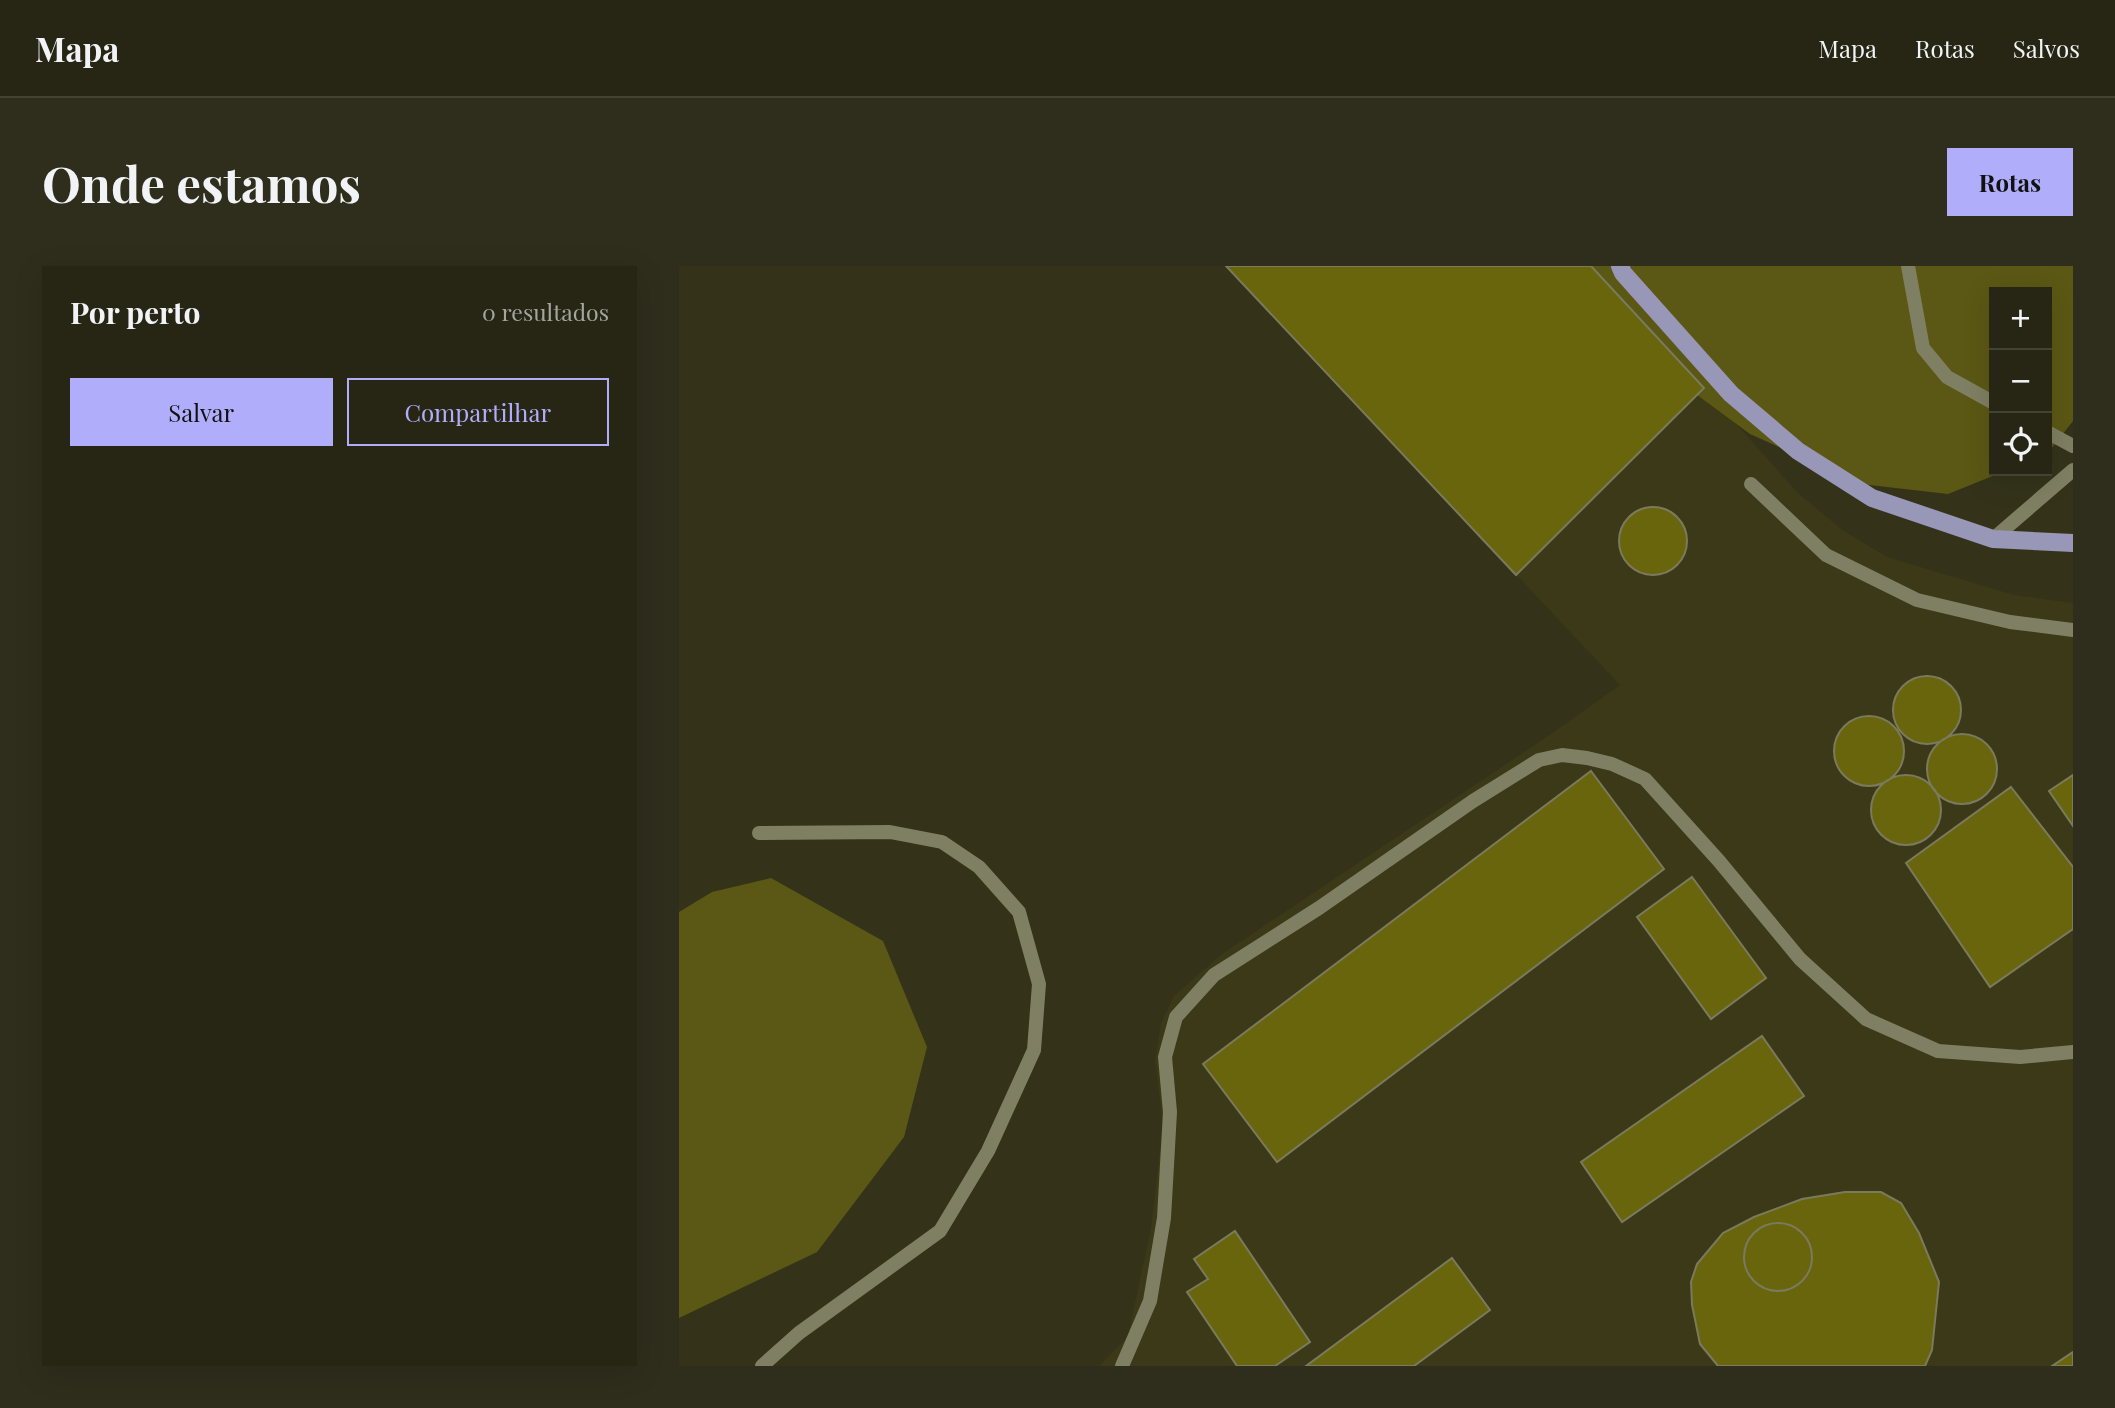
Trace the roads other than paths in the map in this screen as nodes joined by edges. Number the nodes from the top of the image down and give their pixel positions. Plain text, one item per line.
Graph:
1 (1620, 266) edge
2 (1908, 266) edge
3 (1989, 400) edge
4 (2052, 435) edge
5 (2073, 446) edge
6 (2073, 470) edge
7 (1751, 484) dead end
8 (1993, 539) junction
9 (2073, 543) edge
10 (2073, 630) edge
11 (759, 833) dead end
12 (2073, 1052) edge
13 (762, 1366) edge
14 (1122, 1366) edge

1 - 8 main road
2 - 3 street
4 - 5 street
6 - 8 street
7 - 10 street
8 - 9 main road
11 - 13 street
12 - 14 street

